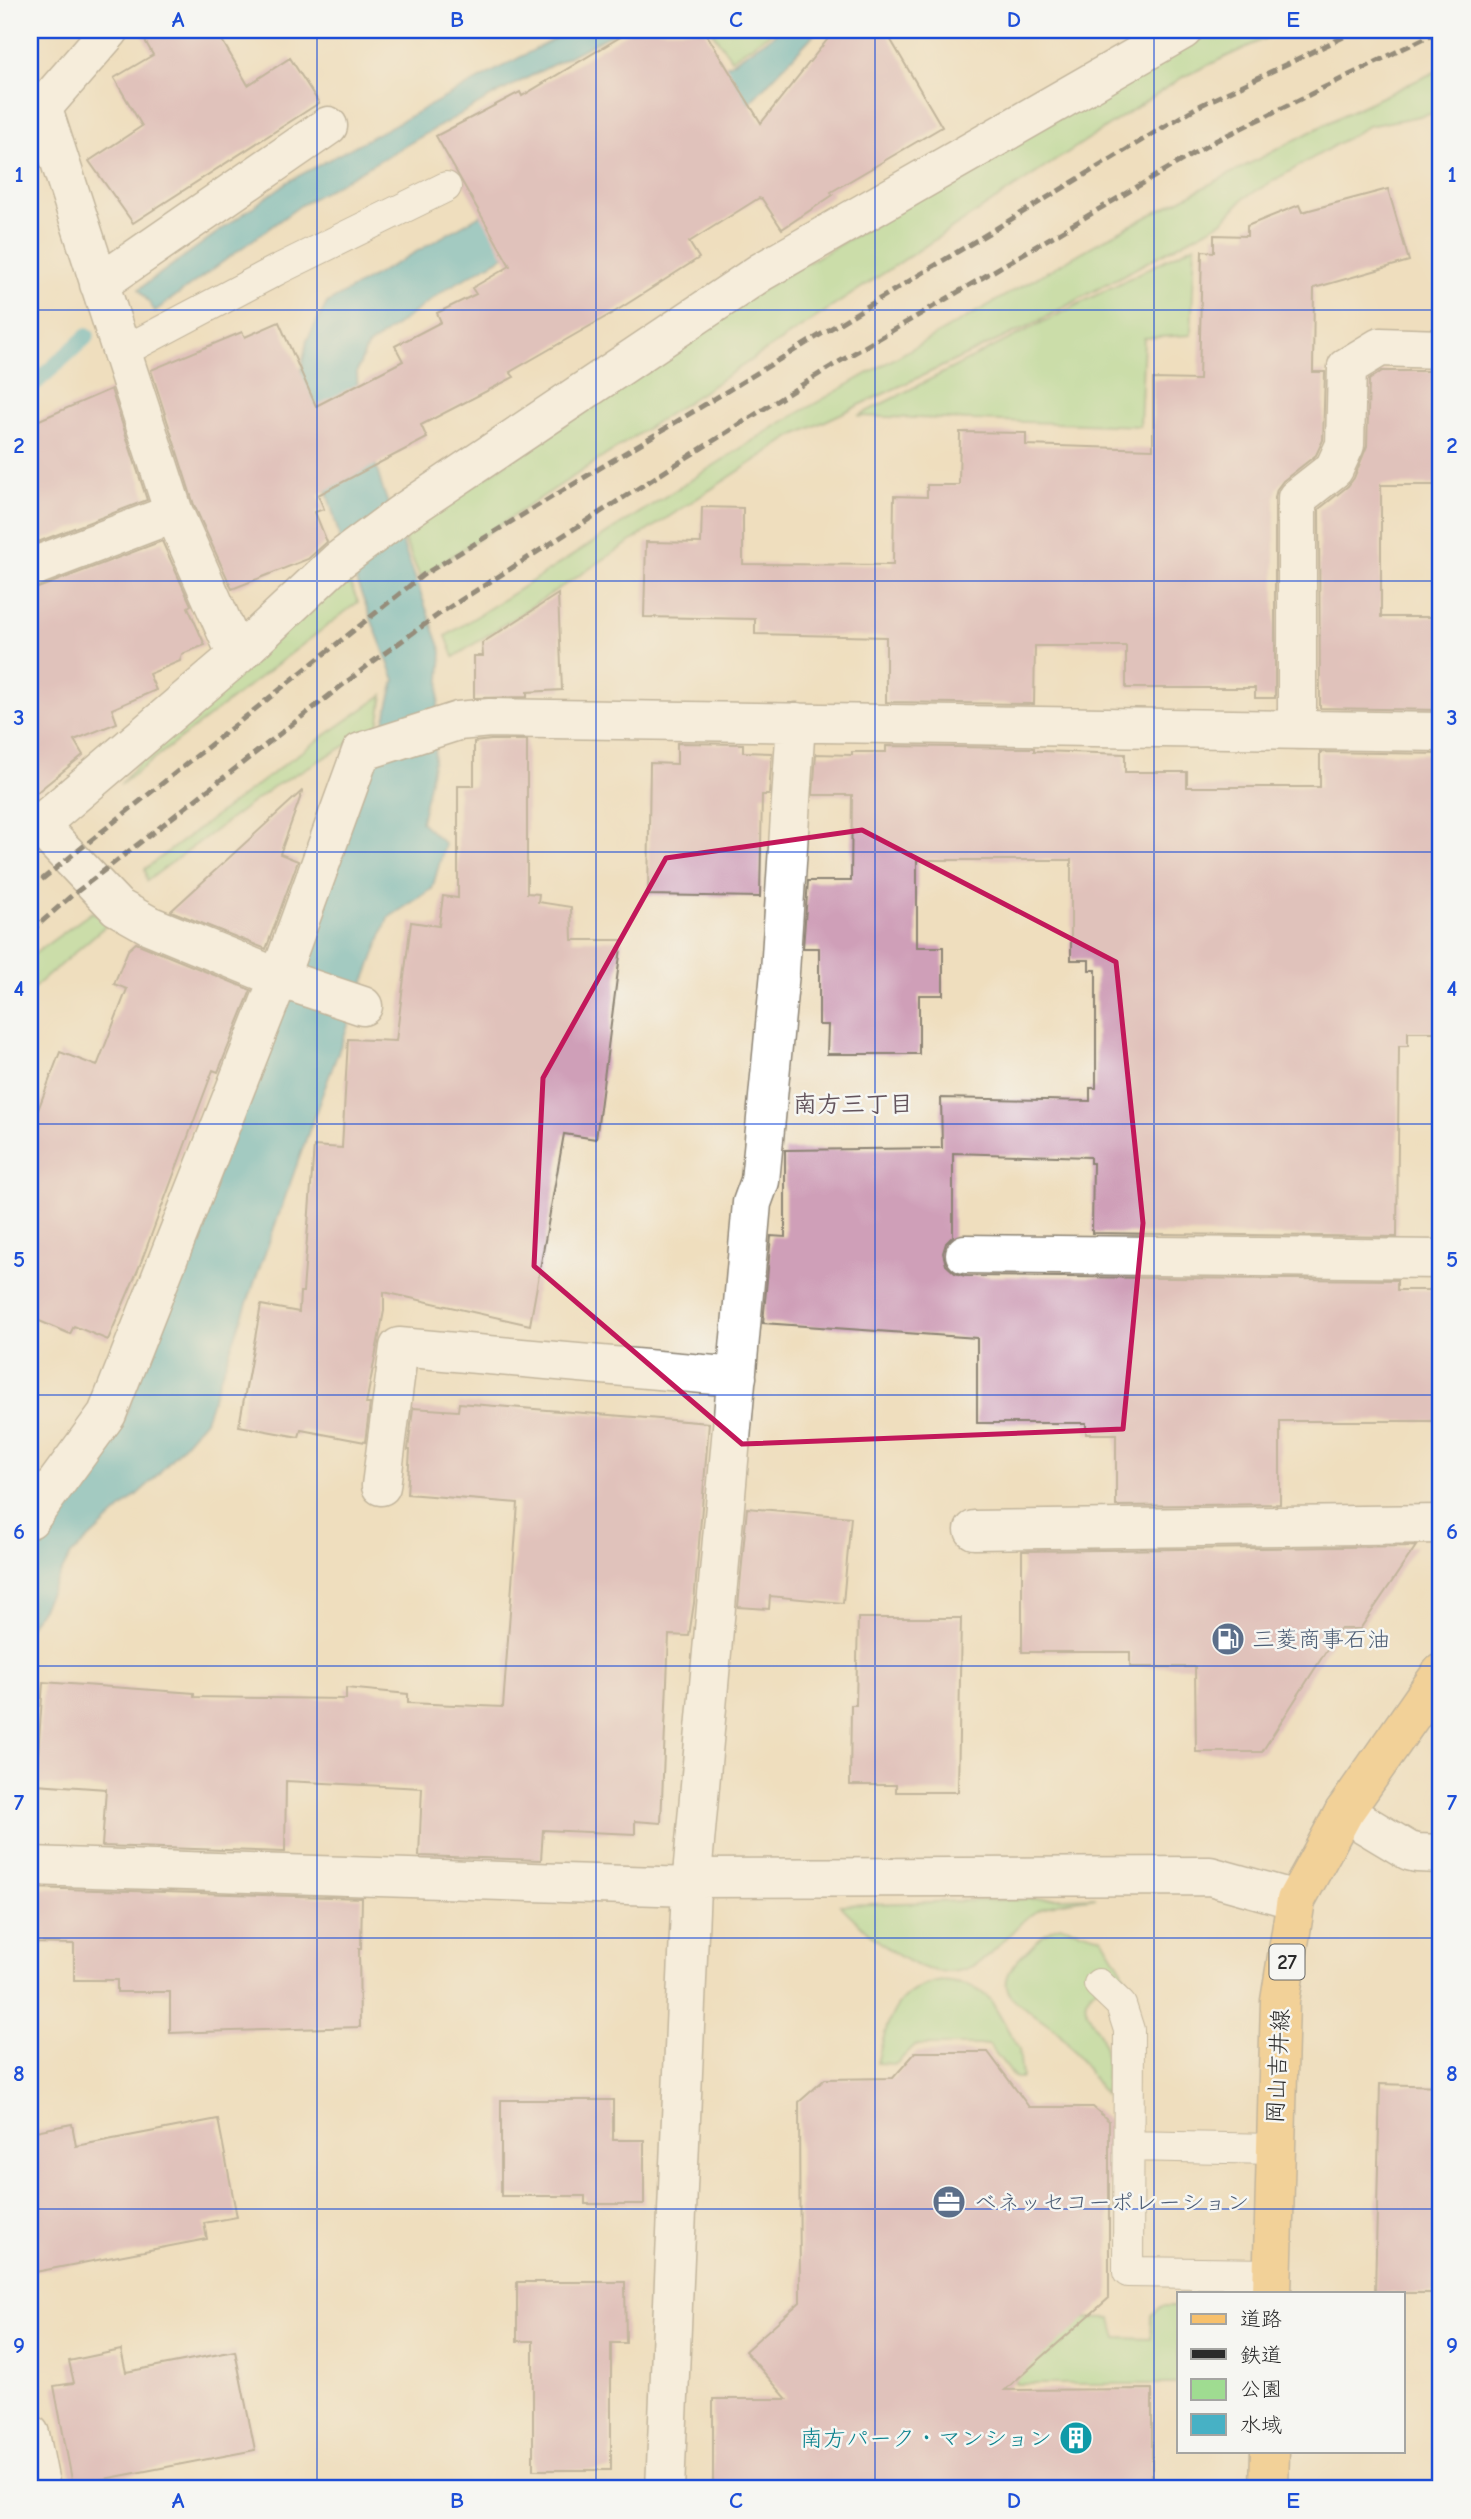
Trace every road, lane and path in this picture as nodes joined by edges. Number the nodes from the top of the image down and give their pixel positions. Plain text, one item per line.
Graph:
1 (110, 30) edge
2 (1183, 30) edge
3 (36, 114) edge
4 (328, 126) dead end
5 (446, 187) dead end
6 (99, 284) junction
7 (1441, 349) edge
8 (122, 352) junction
9 (173, 513) junction
10 (30, 568) edge
11 (237, 656) junction
12 (796, 723) junction
13 (1297, 730) junction
14 (1441, 732) edge
15 (35, 827) edge
16 (283, 980) junction
17 (360, 1005) dead end
18 (965, 1254) dead end
19 (1441, 1259) edge
20 (737, 1377) junction
21 (381, 1486) dead end
22 (30, 1519) edge
23 (1441, 1524) edge
24 (974, 1530) dead end
25 (1441, 1673) edge
26 (1344, 1812) junction
27 (1441, 1854) edge
28 (30, 1866) edge
29 (691, 1883) junction
30 (1296, 1900) junction
31 (1099, 1984) dead end
32 (1129, 2146) junction
33 (1274, 2149) junction
34 (1272, 2284) edge
35 (30, 2434) edge
36 (1270, 2452) edge
37 (41, 2489) edge
38 (665, 2489) edge
39 (1269, 2489) edge

1 - 3 street
2 - 11 street
3 - 6 street
4 - 6 street
5 - 8 lane
6 - 8 street
7 - 13 street
8 - 9 street
9 - 10 street
9 - 11 street
11 - 15 street
12 - 13 street
12 - 16 street
12 - 20 street
13 - 14 street
15 - 16 street
16 - 17 street
16 - 22 street
18 - 19 street
20 - 21 street
20 - 29 street
23 - 24 street
25 - 26 main road, 岡山吉井線 / 27
26 - 27 street
26 - 30 main road, 岡山吉井線 / 27
28 - 29 street
29 - 30 street
29 - 38 street
30 - 33 main road, 岡山吉井線 / 27
31 - 32 lane
32 - 33 lane
32 - 34 lane
33 - 34 main road, 岡山吉井線 / 27
35 - 37 street
36 - 39 main road

